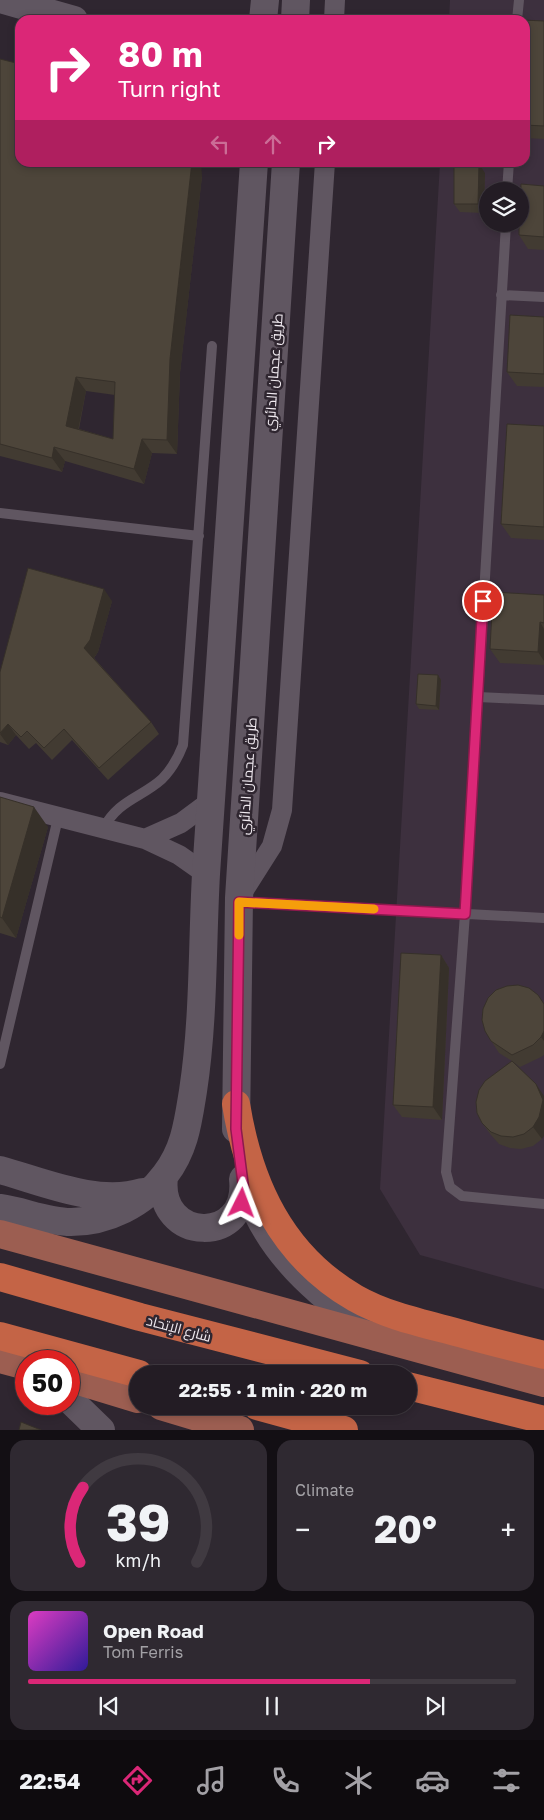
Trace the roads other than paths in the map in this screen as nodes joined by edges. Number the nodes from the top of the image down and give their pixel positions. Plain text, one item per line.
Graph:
1 (4, 0) edge
2 (265, 0) edge
3 (296, 0) edge
4 (335, 0) edge
5 (519, 0) edge
6 (56, 15) edge
7 (264, 15) edge
8 (295, 15) edge
9 (334, 15) edge
10 (518, 15) edge
11 (252, 167) edge
12 (286, 167) edge
13 (324, 167) edge
14 (509, 167) edge
15 (508, 182) edge
16 (506, 232) edge
17 (502, 295) junction
18 (544, 297) edge
19 (212, 346) dead end
20 (0, 513) edge
21 (199, 536) junction
22 (478, 697) junction
23 (544, 700) edge
24 (212, 800) junction
25 (0, 802) edge
26 (58, 818) junction
27 (103, 829) junction
28 (145, 839) junction
29 (206, 874) junction
30 (239, 900) junction
31 (465, 914) junction
32 (544, 918) edge
33 (0, 1064) edge
34 (236, 1104) junction
35 (0, 1170) edge
36 (243, 1178) junction
37 (159, 1182) junction
38 (544, 1204) edge
39 (0, 1208) edge
40 (0, 1234) edge
41 (0, 1277) edge
42 (0, 1336) edge
43 (376, 1337) junction
44 (544, 1355) edge
45 (325, 1365) edge
46 (129, 1371) edge
47 (80, 1381) edge
48 (544, 1383) edge
49 (417, 1388) edge
50 (129, 1396) edge
51 (80, 1410) edge
52 (191, 1415) edge
53 (290, 1415) edge
54 (544, 1420) edge
55 (101, 1430) edge
56 (240, 1430) edge
57 (344, 1430) edge

1 - 6 main road
2 - 7 main road
3 - 8 main road
4 - 9 street
5 - 10 lane
11 - 24 main road
12 - 30 main road, طريق عجمان الدائري
13 - 30 street
14 - 15 lane
16 - 17 lane
17 - 18 lane
17 - 22 lane
19 - 21 lane
20 - 21 lane
21 - 27 lane
22 - 23 lane
22 - 31 lane
24 - 28 street
24 - 29 main road
25 - 26 street
26 - 27 street
26 - 33 lane
27 - 28 street
28 - 29 street
29 - 37 main road
30 - 31 lane
30 - 34 main road, طريق عجمان الدائري
31 - 32 lane
31 - 38 lane
34 - 36 main road, طريق عجمان الدائري
34 - 44 highway
35 - 37 main road
36 - 37 main road
36 - 43 main road, طريق عجمان الدائري
37 - 39 main road
40 - 43 main road
41 - 45 highway, شارع الإتحاد
42 - 46 highway
43 - 48 main road
47 - 50 main road
49 - 54 highway
51 - 55 main road
52 - 56 main road
53 - 57 highway

